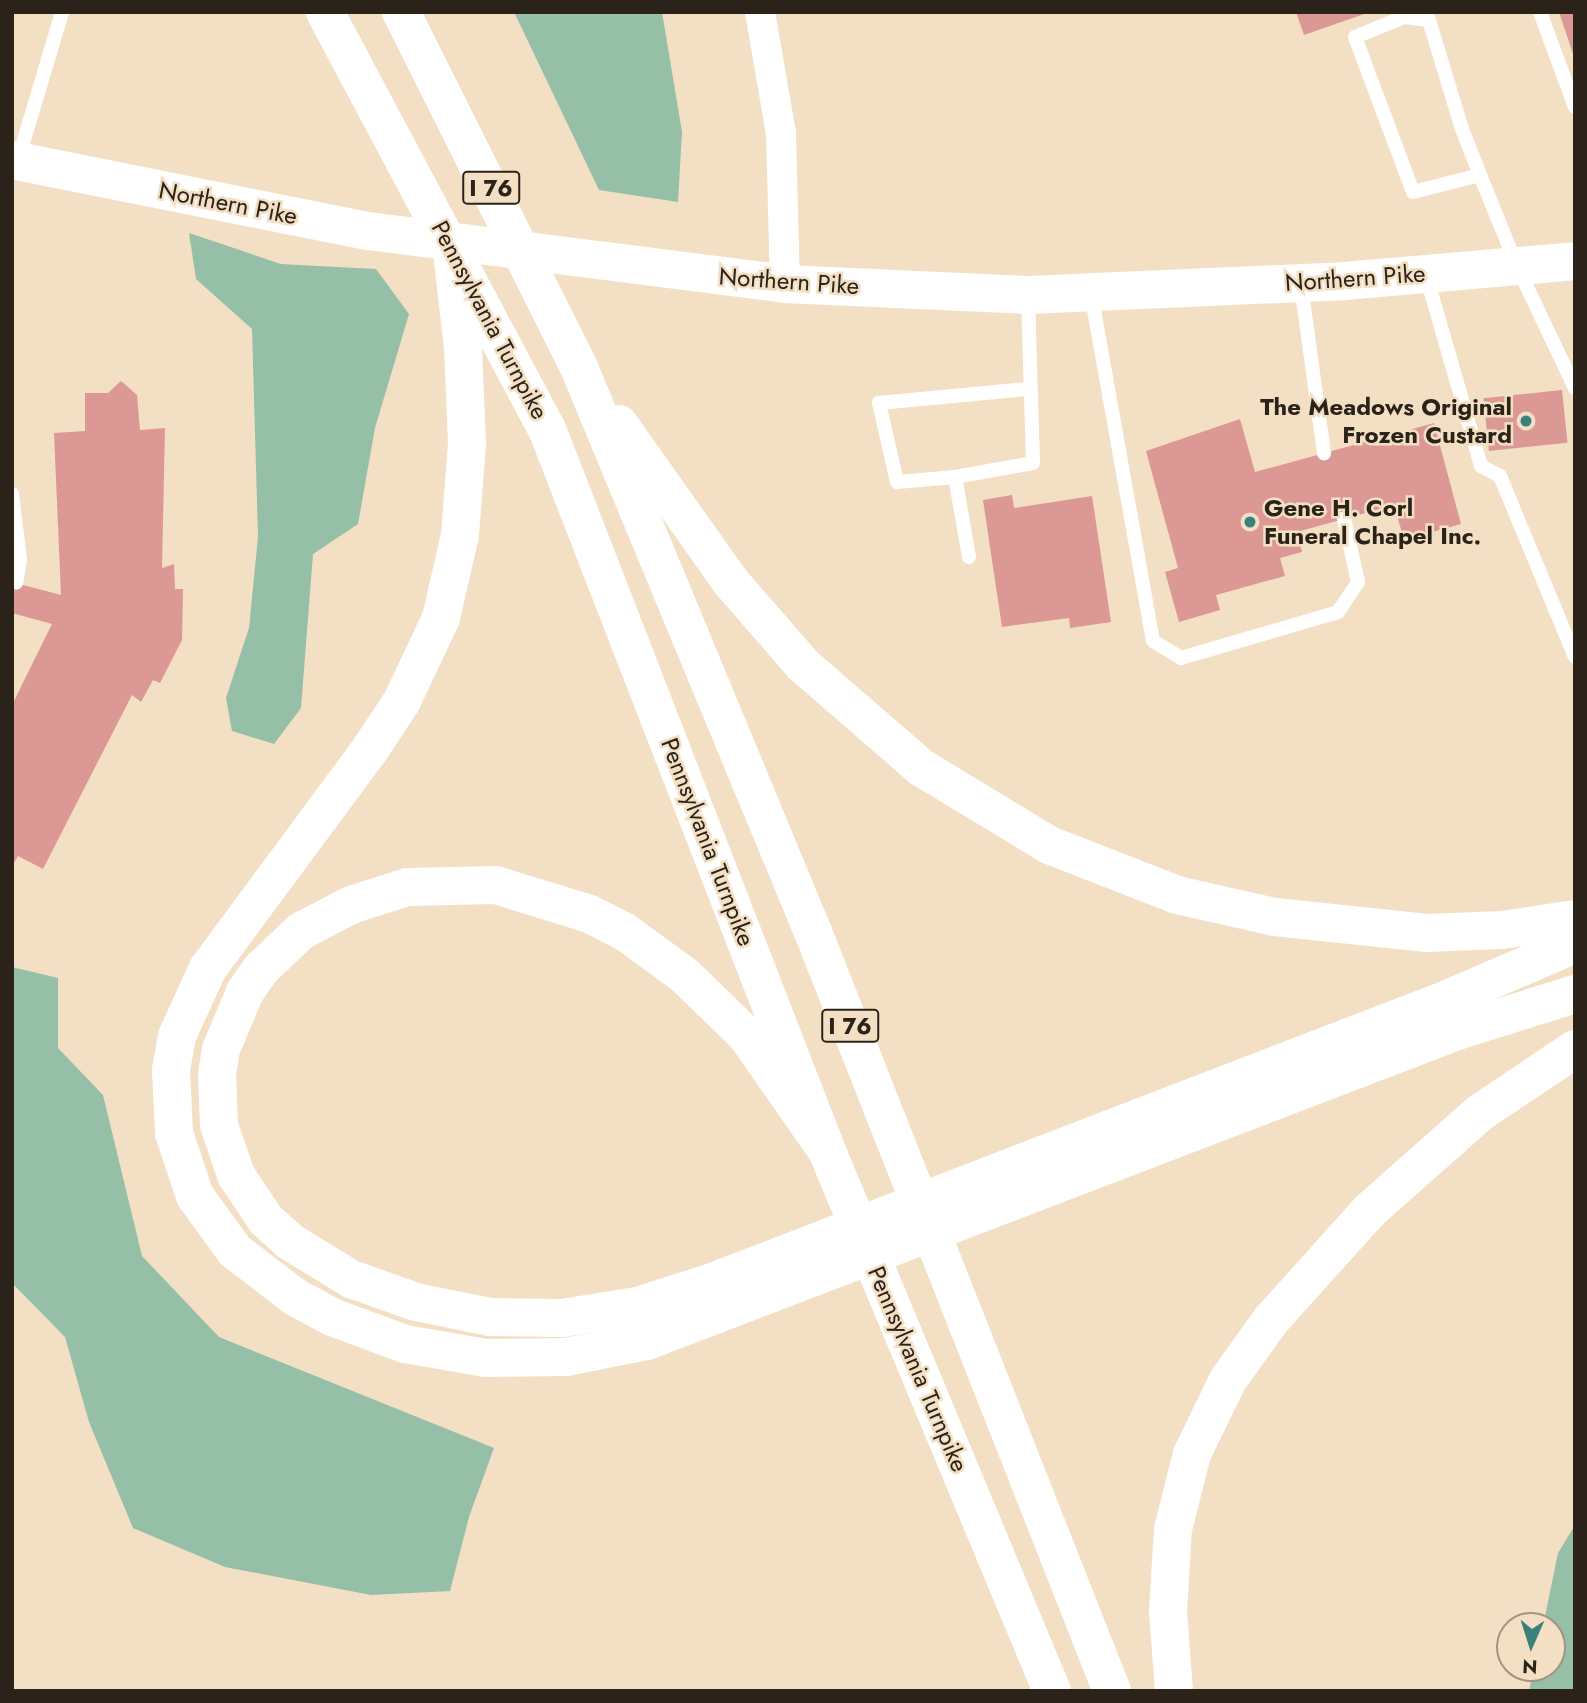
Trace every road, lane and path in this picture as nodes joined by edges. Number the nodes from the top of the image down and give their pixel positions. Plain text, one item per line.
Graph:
1 (62, 12) edge
2 (325, 12) edge
3 (401, 12) edge
4 (760, 12) edge
5 (1541, 12) edge
6 (1575, 107) edge
7 (15, 161) edge
8 (1480, 175) junction
9 (451, 244) junction
10 (1575, 261) edge
11 (1517, 266) junction
12 (1426, 274) junction
13 (1300, 282) junction
14 (785, 284) junction
15 (1091, 292) junction
16 (1028, 295) junction
17 (578, 365) junction
18 (1575, 388) edge
19 (1028, 389) junction
20 (1324, 453) dead end
21 (955, 477) junction
22 (12, 494) edge
23 (1344, 519) dead end
24 (969, 557) dead end
25 (16, 583) dead end
26 (1575, 657) edge
27 (1575, 919) edge
28 (1575, 944) edge
29 (1575, 994) edge
30 (1575, 1049) edge
31 (827, 1152) junction
32 (959, 1205) junction
33 (822, 1258) junction
34 (1052, 1691) edge
35 (1112, 1691) edge
36 (1174, 1691) edge

1 - 7 lane
2 - 9 main road, Pennsylvania Turnpike / I 76
3 - 17 main road, I 76
4 - 14 street
5 - 6 lane
7 - 14 main road, Northern Pike
8 - 8 lane
8 - 11 lane
9 - 31 main road, Pennsylvania Turnpike / I 76
9 - 33 main road
10 - 11 main road, Northern Pike
11 - 12 main road, Northern Pike
11 - 18 lane
12 - 13 main road, Northern Pike
12 - 26 lane
13 - 15 main road, Northern Pike
13 - 20 lane
14 - 16 main road, Northern Pike
15 - 16 main road, Northern Pike
15 - 23 lane
16 - 19 lane
17 - 27 main road
17 - 35 main road, I 76
19 - 21 lane
19 - 21 lane
21 - 24 lane
22 - 25 lane
28 - 32 main road
29 - 32 main road
30 - 36 main road
31 - 33 main road
31 - 34 main road, Pennsylvania Turnpike / I 76
32 - 33 main road

